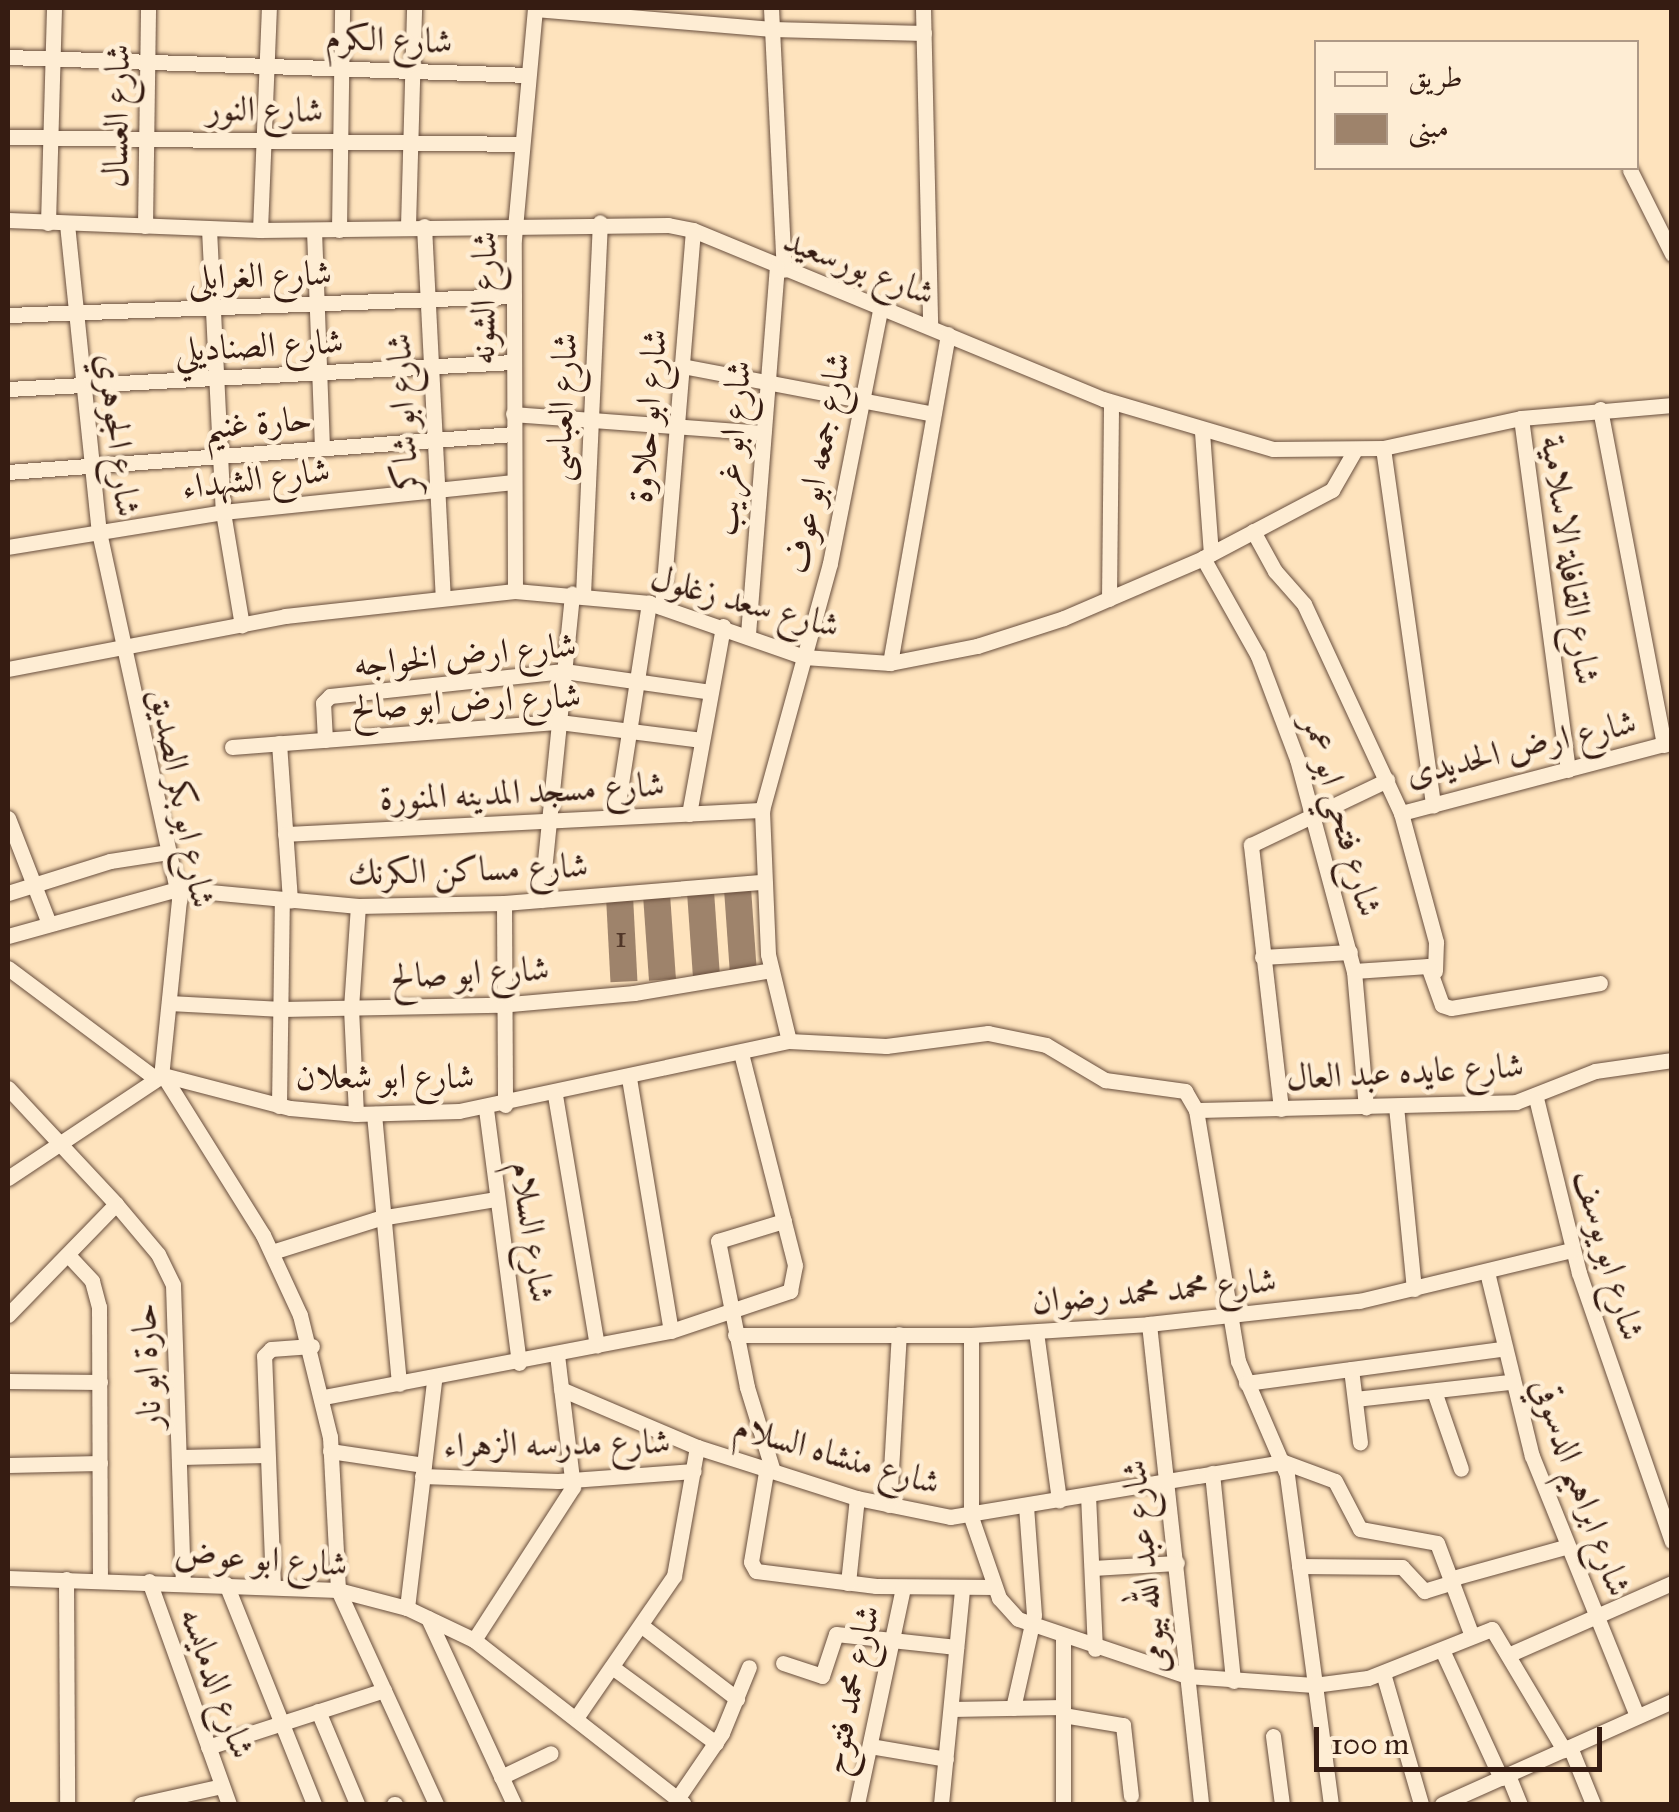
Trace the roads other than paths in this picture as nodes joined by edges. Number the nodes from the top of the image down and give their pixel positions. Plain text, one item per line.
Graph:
1 (54, 8) edge
2 (148, 8) edge
3 (268, 8) edge
4 (342, 8) edge
5 (414, 8) edge
6 (535, 8) edge
7 (771, 8) edge
8 (923, 8) edge
9 (772, 29) junction
10 (924, 33) junction
11 (8, 57) edge
12 (52, 59) junction
13 (147, 62) junction
14 (266, 66) junction
15 (341, 68) junction
16 (413, 71) junction
17 (528, 75) junction
18 (8, 136) edge
19 (50, 137) junction
20 (146, 138) junction
21 (264, 140) junction
22 (340, 141) junction
23 (411, 142) junction
24 (521, 144) junction
25 (1630, 170) dead end
26 (8, 220) edge
27 (600, 222) junction
28 (48, 223) junction
29 (67, 224) junction
30 (514, 224) junction
31 (145, 226) junction
32 (416, 226) junction
33 (210, 229) junction
34 (260, 230) junction
35 (314, 230) junction
36 (339, 230) junction
37 (694, 230) junction
38 (1672, 254) edge
39 (780, 269) junction
40 (514, 296) junction
41 (427, 299) junction
42 (317, 304) junction
43 (880, 306) junction
44 (213, 308) junction
45 (74, 313) junction
46 (8, 316) edge
47 (930, 326) junction
48 (948, 334) junction
49 (513, 362) junction
50 (682, 366) junction
51 (431, 367) junction
52 (320, 373) junction
53 (216, 379) junction
54 (768, 382) junction
55 (79, 384) junction
56 (8, 389) edge
57 (861, 400) junction
58 (1111, 402) junction
59 (1672, 405) edge
60 (1600, 409) junction
61 (512, 414) junction
62 (933, 414) junction
63 (1521, 418) junction
64 (591, 420) junction
65 (677, 427) junction
66 (1202, 432) junction
67 (763, 433) junction
68 (513, 434) junction
69 (435, 440) junction
70 (322, 448) junction
71 (1383, 448) junction
72 (1355, 450) junction
73 (220, 456) junction
74 (89, 466) junction
75 (8, 472) edge
76 (513, 482) junction
77 (437, 487) junction
78 (223, 512) junction
79 (1253, 531) junction
80 (100, 532) junction
81 (8, 548) edge
82 (1207, 556) junction
83 (515, 591) junction
84 (577, 595) junction
85 (443, 596) junction
86 (1108, 599) junction
87 (656, 605) junction
88 (242, 625) junction
89 (723, 626) junction
90 (748, 634) junction
91 (122, 652) junction
92 (804, 657) junction
93 (890, 663) junction
94 (8, 668) edge
95 (564, 671) junction
96 (638, 678) junction
97 (711, 692) junction
98 (559, 722) junction
99 (629, 729) junction
100 (325, 740) junction
101 (702, 740) junction
102 (279, 743) junction
103 (1668, 744) edge
104 (232, 747) dead end
105 (1568, 770) junction
106 (1386, 780) junction
107 (1433, 806) junction
108 (762, 810) junction
109 (1401, 813) junction
110 (689, 814) junction
111 (616, 816) junction
112 (1313, 816) junction
113 (8, 818) edge
114 (548, 820) junction
115 (285, 834) junction
116 (168, 852) junction
117 (760, 882) junction
118 (35, 883) junction
119 (178, 889) junction
120 (8, 893) edge
121 (541, 900) junction
122 (286, 901) junction
123 (504, 903) junction
124 (358, 906) junction
125 (48, 921) junction
126 (8, 936) edge
127 (1350, 952) junction
128 (1262, 958) junction
129 (8, 968) edge
130 (771, 970) junction
131 (1354, 971) junction
132 (1435, 971) junction
133 (1600, 982) dead end
134 (169, 1003) junction
135 (499, 1005) junction
136 (352, 1008) junction
137 (282, 1009) junction
138 (789, 1041) junction
139 (741, 1052) junction
140 (1672, 1060) edge
141 (160, 1076) junction
142 (629, 1078) junction
143 (8, 1090) edge
144 (554, 1095) junction
145 (1536, 1098) junction
146 (505, 1104) junction
147 (279, 1106) junction
148 (1396, 1106) junction
149 (1366, 1107) junction
150 (486, 1109) junction
151 (1280, 1109) junction
152 (1196, 1110) junction
153 (356, 1114) junction
154 (374, 1114) junction
155 (61, 1143) junction
156 (8, 1178) edge
157 (496, 1199) junction
158 (116, 1204) junction
159 (380, 1218) junction
160 (784, 1221) junction
161 (1572, 1250) junction
162 (272, 1252) junction
163 (69, 1256) junction
164 (1487, 1272) junction
165 (1414, 1289) junction
166 (730, 1311) junction
167 (8, 1315) edge
168 (1230, 1315) junction
169 (1148, 1324) junction
170 (671, 1331) junction
171 (1036, 1332) junction
172 (898, 1334) junction
173 (735, 1335) junction
174 (971, 1335) junction
175 (312, 1346) junction
176 (597, 1346) junction
177 (1502, 1349) junction
178 (557, 1355) junction
179 (519, 1363) junction
180 (1351, 1369) junction
181 (8, 1381) edge
182 (434, 1381) junction
183 (100, 1382) junction
184 (1509, 1382) junction
185 (1246, 1383) junction
186 (399, 1384) junction
187 (562, 1389) junction
188 (1435, 1394) junction
189 (324, 1397) junction
190 (1355, 1399) junction
191 (1360, 1442) dead end
192 (697, 1448) junction
193 (330, 1451) junction
194 (268, 1455) junction
195 (181, 1457) junction
196 (1284, 1462) junction
197 (100, 1463) junction
198 (8, 1464) edge
199 (770, 1468) junction
200 (423, 1470) junction
201 (1460, 1470) dead end
202 (694, 1471) junction
203 (1212, 1473) junction
204 (574, 1480) junction
205 (1167, 1481) junction
206 (1088, 1495) junction
207 (856, 1498) junction
208 (1059, 1500) junction
209 (889, 1506) junction
210 (1026, 1506) junction
211 (970, 1517) junction
212 (1672, 1541) edge
213 (1568, 1546) junction
214 (1177, 1563) junction
215 (1299, 1566) junction
216 (1092, 1568) junction
217 (8, 1578) edge
218 (66, 1579) junction
219 (100, 1580) junction
220 (1453, 1580) junction
221 (149, 1581) junction
222 (183, 1583) junction
223 (848, 1583) junction
224 (1672, 1583) edge
225 (226, 1584) junction
226 (273, 1587) junction
227 (994, 1587) junction
228 (903, 1588) junction
229 (962, 1588) junction
230 (338, 1590) junction
231 (407, 1608) junction
232 (1596, 1616) junction
233 (428, 1618) junction
234 (1032, 1625) junction
235 (642, 1626) junction
236 (1478, 1633) junction
237 (1062, 1638) junction
238 (474, 1640) junction
239 (892, 1640) junction
240 (956, 1647) junction
241 (1096, 1649) junction
242 (1442, 1650) junction
243 (1510, 1654) junction
244 (784, 1663) dead end
245 (612, 1667) junction
246 (749, 1667) dead end
247 (1382, 1673) junction
248 (1186, 1676) junction
249 (1233, 1681) junction
250 (1314, 1685) junction
251 (384, 1690) junction
252 (737, 1700) junction
253 (1672, 1701) edge
254 (1012, 1708) junction
255 (950, 1710) junction
256 (318, 1711) junction
257 (1063, 1711) junction
258 (578, 1716) junction
259 (1638, 1716) junction
260 (282, 1723) junction
261 (1272, 1736) dead end
262 (716, 1743) junction
263 (870, 1746) junction
264 (208, 1747) junction
265 (1567, 1748) junction
266 (551, 1753) dead end
267 (946, 1759) junction
268 (501, 1777) junction
269 (1504, 1777) junction
270 (222, 1786) junction
271 (1131, 1796) dead end
272 (681, 1802) edge
273 (67, 1804) edge
274 (140, 1804) edge
275 (229, 1804) edge
276 (314, 1804) edge
277 (357, 1804) edge
278 (436, 1804) edge
279 (514, 1804) edge
280 (856, 1804) edge
281 (941, 1804) edge
282 (1063, 1804) edge
283 (1201, 1804) edge
284 (1282, 1804) edge
285 (1331, 1804) edge
286 (1422, 1804) edge
287 (1442, 1804) edge
288 (1520, 1804) edge
289 (1593, 1804) edge

1 - 12 street
2 - 13 street, شارع العسال
3 - 14 street
4 - 15 street
5 - 16 street, شارع ابو شاكر
6 - 9 street
6 - 17 street, شارع الشونه
7 - 9 street, شارع ابو غريب
8 - 10 street
9 - 10 street
9 - 39 street, شارع ابو غريب
10 - 47 street
11 - 12 street, شارع الكرم
12 - 13 street, شارع الكرم
12 - 19 street
13 - 14 street, شارع الكرم
13 - 20 street, شارع العسال
14 - 15 street, شارع الكرم
14 - 21 street
15 - 16 street, شارع الكرم
15 - 22 street
16 - 17 street, شارع الكرم
16 - 23 street, شارع ابو شاكر
17 - 24 street, شارع الشونه
18 - 19 street, شارع النور
19 - 20 street, شارع النور
19 - 28 street
20 - 21 street, شارع النور
20 - 31 street, شارع العسال
21 - 22 street, شارع النور
21 - 34 street
22 - 23 street, شارع النور
22 - 36 street
23 - 24 street, شارع النور
23 - 32 street, شارع ابو شاكر
24 - 30 street, شارع الشونه
25 - 38 street
26 - 28 street, شارع بورسعيد
27 - 30 street, شارع بورسعيد
27 - 37 street, شارع بورسعيد
27 - 64 street, شارع العباسى
28 - 29 street, شارع بورسعيد
29 - 31 street, شارع بورسعيد
29 - 45 street, شارع الجوهري
30 - 32 street, شارع بورسعيد
30 - 40 street, شارع الشونه
31 - 33 street, شارع بورسعيد
32 - 36 street, شارع بورسعيد
32 - 41 street, شارع ابو شاكر
33 - 34 street, شارع بورسعيد
33 - 44 street
34 - 35 street, شارع بورسعيد
35 - 36 street, شارع بورسعيد
35 - 42 street
37 - 39 street, شارع بورسعيد
37 - 50 street, شارع ابو حلاوة
39 - 43 street, شارع بورسعيد
39 - 54 street, شارع ابو غريب
40 - 41 street, شارع الغرابلى
40 - 49 street, شارع الشونه
41 - 42 street, شارع الغرابلى
41 - 51 street, شارع ابو شاكر
42 - 44 street, شارع الغرابلى
42 - 52 street
43 - 47 street, شارع بورسعيد
43 - 57 street, شارع جمعه ابو عوف
44 - 45 street, شارع الغرابلى
44 - 53 street
45 - 46 street, شارع الغرابلى
45 - 55 street, شارع الجوهري
47 - 48 street, شارع بورسعيد
48 - 58 street, شارع بورسعيد
48 - 62 street
49 - 51 street, شارع الصناديلي
49 - 61 street, شارع الشونه
50 - 54 street
50 - 65 street, شارع ابو حلاوة
51 - 52 street, شارع الصناديلي
51 - 69 street, شارع ابو شاكر
52 - 53 street, شارع الصناديلي
52 - 70 street
53 - 55 street, شارع الصناديلي
53 - 73 street
54 - 57 street
54 - 67 street, شارع ابو غريب
55 - 56 street, شارع الصناديلي
55 - 74 street, شارع الجوهري
57 - 62 street
57 - 92 street, شارع جمعه ابو عوف
58 - 66 street, شارع بورسعيد
58 - 86 street
59 - 60 street, شارع بورسعيد
60 - 63 street, شارع بورسعيد
60 - 103 street
61 - 64 street
61 - 68 street, شارع الشونه
62 - 93 street
63 - 71 street, شارع بورسعيد
63 - 105 street, شارع القافلة الاسلامية
64 - 65 street
64 - 84 street, شارع العباسى
65 - 67 street
65 - 87 street, شارع ابو حلاوة
66 - 72 street, شارع بورسعيد
66 - 82 street
67 - 90 street, شارع ابو غريب
68 - 69 street, حارة غنيم
68 - 76 street, شارع الشونه
69 - 70 street, حارة غنيم
69 - 77 street, شارع ابو شاكر
70 - 73 street, حارة غنيم
71 - 72 street, شارع بورسعيد
71 - 107 street
72 - 79 street, شارع سعد زغلول
73 - 74 street, حارة غنيم
73 - 78 street
74 - 75 street, حارة غنيم
74 - 80 street, شارع الجوهري
76 - 77 street, شارع الشهداء
76 - 83 street, شارع الشونه
77 - 78 street, شارع الشهداء
77 - 85 street, شارع ابو شاكر
78 - 80 street, شارع الشهداء
78 - 88 street
79 - 82 street, شارع سعد زغلول
79 - 106 street, شارع ارض الحديدى
80 - 81 street, شارع الشهداء
80 - 91 street, شارع الجوهري
82 - 86 street, شارع سعد زغلول
82 - 112 street, شارع فتحي ابو عمر
83 - 84 street, شارع سعد زغلول
83 - 85 street, شارع سعد زغلول
84 - 87 street, شارع سعد زغلول
84 - 95 street, شارع العباسى
85 - 88 street, شارع سعد زغلول
86 - 93 street, شارع سعد زغلول
87 - 89 street, شارع سعد زغلول
87 - 96 street
88 - 91 street, شارع سعد زغلول
89 - 90 street, شارع سعد زغلول
89 - 97 street
90 - 92 street, شارع سعد زغلول
91 - 94 street, شارع سعد زغلول
91 - 116 street, شارع ابو بكر الصديق
92 - 93 street, شارع سعد زغلول
92 - 108 street, شارع جمعه ابو عوف
95 - 96 street, شارع ارض الخواجه
95 - 98 street, شارع العباسى
95 - 100 street, شارع ارض الخواجه
96 - 97 street, شارع ارض الخواجه
96 - 99 street
97 - 101 street
98 - 99 street, شارع ارض ابو صالح
98 - 100 street, شارع ارض ابو صالح
98 - 114 street, شارع العباسى
99 - 101 street, شارع ارض ابو صالح
99 - 111 street
100 - 102 street, شارع ارض ابو صالح
101 - 110 street
102 - 104 street, شارع ارض ابو صالح
102 - 115 street
103 - 105 street, شارع ارض الحديدى
105 - 107 street, شارع ارض الحديدى
106 - 109 street, شارع ارض الحديدى
106 - 112 street
107 - 109 street, شارع ارض الحديدى
108 - 110 street, شارع مسجد المدينه المنورة
108 - 117 street, شارع جمعه ابو عوف
109 - 132 street
110 - 111 street, شارع مسجد المدينه المنورة
111 - 114 street, شارع مسجد المدينه المنورة
112 - 127 street, شارع فتحي ابو عمر
112 - 128 street
113 - 118 street
114 - 115 street, شارع مسجد المدينه المنورة
114 - 121 street, شارع العباسى
115 - 122 street
116 - 118 street
116 - 119 street, شارع ابو بكر الصديق
117 - 121 street, شارع مساكن الكرنك
117 - 130 street, شارع جمعه ابو عوف
118 - 120 street
118 - 125 street
119 - 122 street, شارع مساكن الكرنك
119 - 125 street
119 - 134 street, شارع ابو بكر الصديق
121 - 123 street, شارع مساكن الكرنك
122 - 124 street, شارع مساكن الكرنك
122 - 137 street
123 - 124 street, شارع مساكن الكرنك
123 - 135 street
124 - 136 street
125 - 126 street
127 - 128 street
127 - 131 street, شارع فتحي ابو عمر
128 - 151 street
129 - 141 street
130 - 135 street, شارع ابو صالح
130 - 138 street, شارع جمعه ابو عوف
131 - 132 street
131 - 149 street, شارع فتحي ابو عمر
132 - 133 street
134 - 137 street, شارع ابو صالح
134 - 141 street, شارع ابو بكر الصديق
135 - 136 street, شارع ابو صالح
135 - 146 street
136 - 137 street, شارع ابو صالح
136 - 153 street
137 - 147 street
138 - 139 street, شارع ابو شعلان
138 - 152 street, شارع ابو شعلان
139 - 142 street, شارع ابو شعلان
139 - 160 street
140 - 145 street, شارع عايده عبد العال
141 - 147 street, شارع ابو شعلان
141 - 155 street
141 - 162 street
142 - 144 street, شارع ابو شعلان
142 - 170 street
143 - 155 street, حارة ابو نار
144 - 146 street, شارع ابو شعلان
144 - 176 street
145 - 148 street, شارع عايده عبد العال
145 - 161 street, شارع ابو يوسف
146 - 150 street, شارع ابو شعلان
147 - 153 street, شارع ابو شعلان
148 - 149 street, شارع عايده عبد العال
148 - 165 street
149 - 151 street, شارع عايده عبد العال
150 - 154 street, شارع ابو شعلان
150 - 157 street, شارع السلام
151 - 152 street, شارع عايده عبد العال
152 - 168 street
153 - 154 street, شارع ابو شعلان
154 - 159 street
155 - 156 street
155 - 158 street, حارة ابو نار
157 - 159 street
157 - 179 street, شارع السلام
158 - 163 street
158 - 195 street, حارة ابو نار
159 - 162 street
159 - 186 street
160 - 166 street
160 - 166 street
161 - 164 street, شارع محمد محمد رضوان
161 - 212 street, شارع ابو يوسف
162 - 175 street
163 - 167 street
163 - 183 street
164 - 165 street, شارع محمد محمد رضوان
164 - 177 street, شارع ابراهيم الدسوقي
165 - 168 street, شارع محمد محمد رضوان
166 - 170 street
166 - 173 street
168 - 169 street, شارع محمد محمد رضوان
168 - 185 street
169 - 171 street, شارع محمد محمد رضوان
169 - 205 street, شارع عبد الله بيومى
170 - 176 street
171 - 174 street, شارع محمد محمد رضوان
171 - 208 street
172 - 173 street, شارع محمد محمد رضوان
172 - 174 street, شارع محمد محمد رضوان
172 - 209 street
173 - 199 street
174 - 211 street
175 - 189 street
175 - 194 street
176 - 178 street
177 - 180 street
177 - 184 street, شارع ابراهيم الدسوقي
178 - 179 street
178 - 187 street
179 - 182 street
180 - 185 street
180 - 190 street
181 - 183 street
182 - 186 street
182 - 200 street
183 - 197 street
184 - 188 street
184 - 213 street, شارع ابراهيم الدسوقي
185 - 196 street
186 - 189 street
187 - 192 street, شارع منشاه السلام
187 - 204 street
188 - 190 street
188 - 201 street
189 - 193 street
190 - 191 street
192 - 199 street, شارع منشاه السلام
192 - 202 street
193 - 200 street, شارع مدرسه الزهراء
193 - 230 street
194 - 195 street
194 - 226 street
195 - 222 street, حارة ابو نار
196 - 203 street, شارع منشاه السلام
196 - 215 street
196 - 220 street
197 - 198 street
197 - 219 street
199 - 207 street, شارع منشاه السلام
199 - 223 street
200 - 204 street, شارع مدرسه الزهراء
200 - 231 street
202 - 204 street, شارع مدرسه الزهراء
202 - 235 street
203 - 205 street, شارع منشاه السلام
203 - 249 street
204 - 238 street
205 - 206 street, شارع منشاه السلام
205 - 214 street, شارع عبد الله بيومى
206 - 208 street, شارع منشاه السلام
206 - 216 street
207 - 209 street, شارع منشاه السلام
207 - 223 street
208 - 210 street, شارع منشاه السلام
209 - 211 street, شارع منشاه السلام
210 - 211 street, شارع منشاه السلام
210 - 234 street
211 - 227 street
213 - 220 street
213 - 232 street, شارع ابراهيم الدسوقي
214 - 216 street
214 - 248 street, شارع عبد الله بيومى
215 - 220 street
215 - 250 street
216 - 241 street
217 - 218 street, شارع ابو عوض
218 - 219 street, شارع ابو عوض
218 - 273 street
219 - 221 street, شارع ابو عوض
220 - 236 street
221 - 222 street, شارع ابو عوض
221 - 264 street, شارع الدمايسه
222 - 225 street, شارع ابو عوض
223 - 228 street
224 - 232 street
225 - 226 street, شارع ابو عوض
225 - 260 street
226 - 230 street, شارع ابو عوض
227 - 229 street
227 - 234 street
228 - 229 street
228 - 239 street, شارع محمد فتوح
229 - 240 street
230 - 231 street, شارع ابو عوض
230 - 251 street
231 - 233 street, شارع ابو عوض
232 - 243 street
232 - 259 street, شارع ابراهيم الدسوقي
233 - 238 street, شارع ابو عوض
233 - 268 street
234 - 237 street
234 - 254 street
235 - 245 street
235 - 252 street
236 - 242 street
236 - 243 street
237 - 241 street
237 - 257 street
238 - 258 street, شارع ابو عوض
239 - 240 street
239 - 244 street
239 - 263 street, شارع محمد فتوح
240 - 255 street
241 - 248 street
242 - 247 street
242 - 269 street
243 - 265 street
245 - 258 street
245 - 262 street
246 - 252 street
247 - 250 street
247 - 286 street
248 - 249 street
248 - 283 street, شارع عبد الله بيومى
249 - 250 street
250 - 285 street
251 - 256 street
251 - 278 street
252 - 262 street
253 - 259 street
254 - 255 street
254 - 257 street
255 - 267 street
256 - 260 street
256 - 277 street
257 - 271 street
257 - 282 street
258 - 272 street, شارع ابو عوض
259 - 265 street
260 - 264 street
260 - 276 street
261 - 284 street
262 - 272 street
263 - 267 street
263 - 280 street, شارع محمد فتوح
264 - 270 street, شارع الدمايسه
265 - 269 street
265 - 289 street
266 - 268 street
267 - 281 street
268 - 279 street
269 - 287 street
269 - 288 street
270 - 274 street
270 - 275 street, شارع الدمايسه

